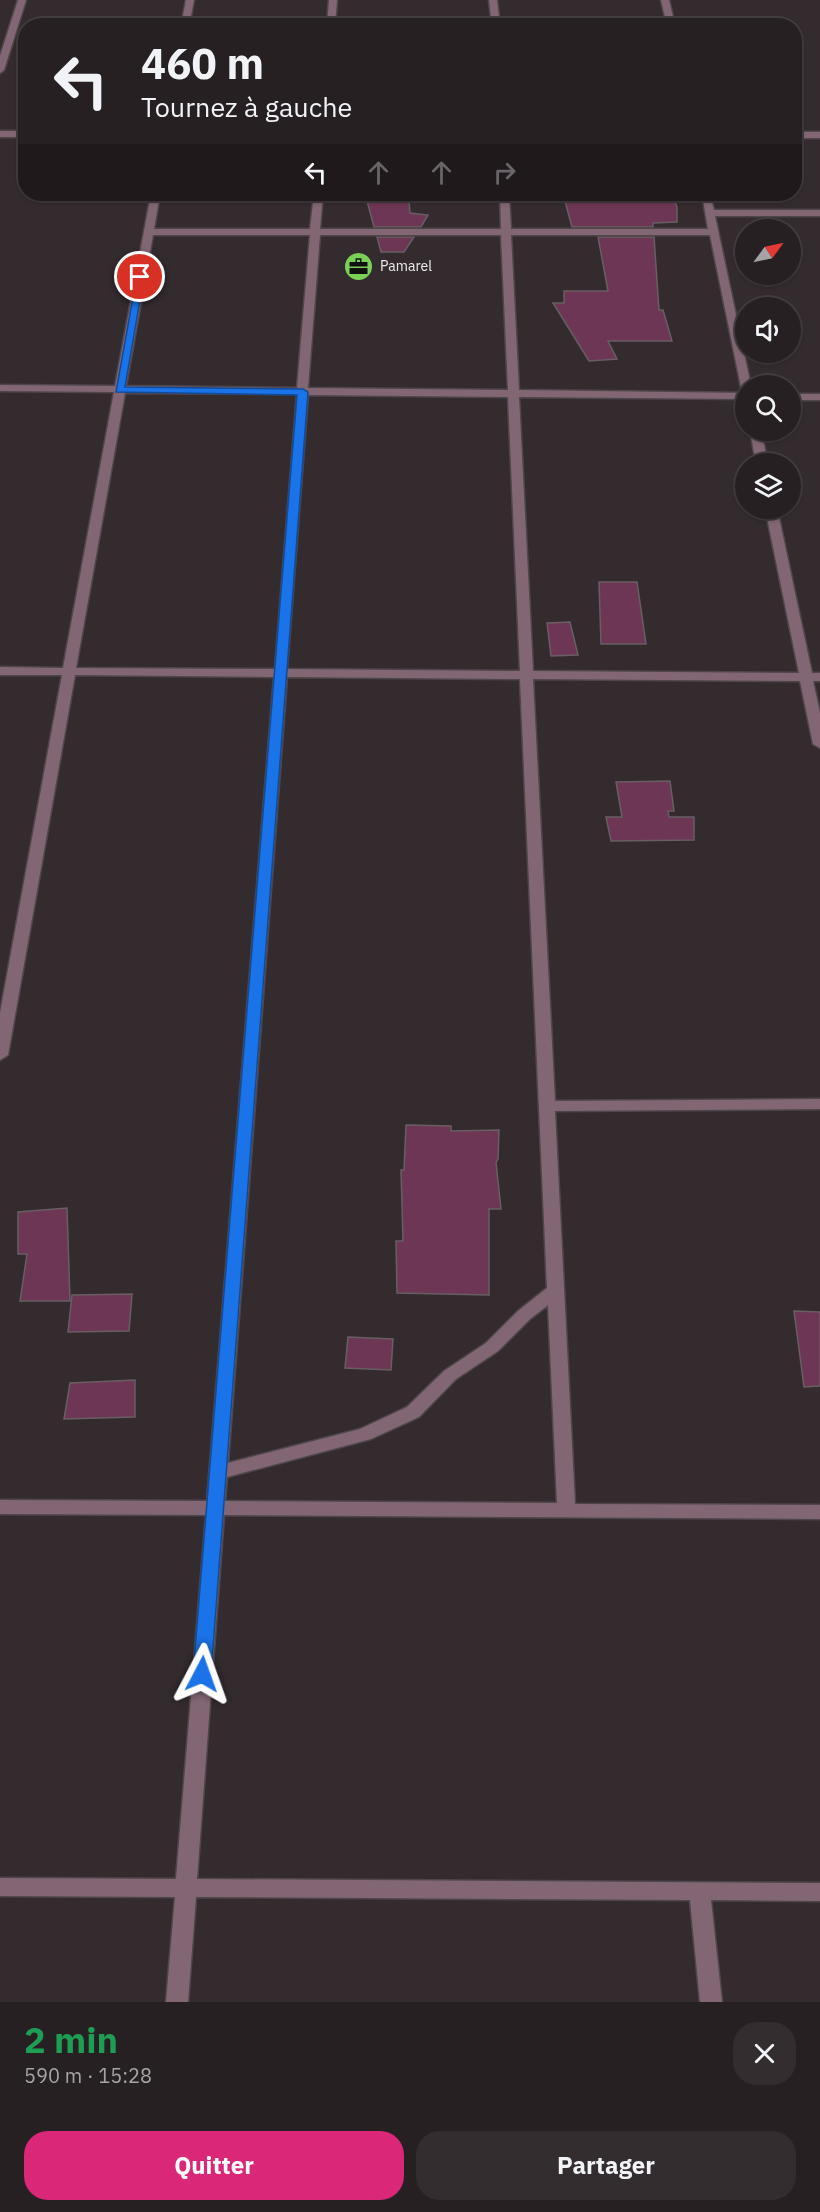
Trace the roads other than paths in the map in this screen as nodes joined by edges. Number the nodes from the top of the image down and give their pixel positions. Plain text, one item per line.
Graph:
1 (22, 0) edge
2 (190, 0) edge
3 (333, 0) edge
4 (493, 0) edge
5 (665, 0) edge
6 (187, 18) edge
7 (332, 18) edge
8 (495, 18) edge
9 (669, 18) edge
10 (0, 70) edge
11 (0, 134) edge
12 (18, 134) edge
13 (802, 135) edge
14 (820, 135) edge
15 (154, 201) edge
16 (317, 201) edge
17 (504, 201) edge
18 (707, 201) edge
19 (710, 213) junction
20 (820, 213) edge
21 (148, 232) junction
22 (315, 232) junction
23 (506, 232) junction
24 (713, 232) junction
25 (743, 375) edge
26 (0, 388) edge
27 (119, 390) junction
28 (303, 392) junction
29 (513, 394) junction
30 (735, 396) edge
31 (801, 397) edge
32 (820, 397) edge
33 (773, 519) edge
34 (0, 671) edge
35 (69, 671) junction
36 (280, 673) junction
37 (527, 675) junction
38 (806, 677) junction
39 (820, 677) edge
40 (820, 744) edge
41 (0, 1055) edge
42 (820, 1104) edge
43 (547, 1106) junction
44 (555, 1290) junction
45 (217, 1473) junction
46 (0, 1507) edge
47 (215, 1508) junction
48 (566, 1510) junction
49 (820, 1512) edge
50 (0, 1887) edge
51 (186, 1888) junction
52 (700, 1891) junction
53 (820, 1892) edge
54 (177, 2002) edge
55 (711, 2002) edge

1 - 10 street
2 - 6 street
3 - 7 street
4 - 8 street
5 - 9 street
11 - 12 street
13 - 14 street
15 - 21 street
16 - 22 street
17 - 23 street
18 - 19 street
19 - 20 street
19 - 24 street
21 - 22 street
21 - 27 street
22 - 23 street
22 - 28 street
23 - 24 street
23 - 29 street
24 - 25 street
26 - 27 street
27 - 28 street
27 - 35 street
28 - 29 street
28 - 36 street
29 - 30 street
29 - 37 street
31 - 32 street
33 - 38 street
34 - 35 street
35 - 36 street
35 - 41 street
36 - 37 street
36 - 45 street
37 - 38 street
37 - 43 street
38 - 39 street
38 - 40 street
42 - 43 street
43 - 44 street
44 - 45 street
44 - 48 street
45 - 47 street
46 - 47 street
47 - 48 street
47 - 51 street
48 - 49 street
50 - 51 street
51 - 52 street
51 - 54 street
52 - 53 street
52 - 55 street

